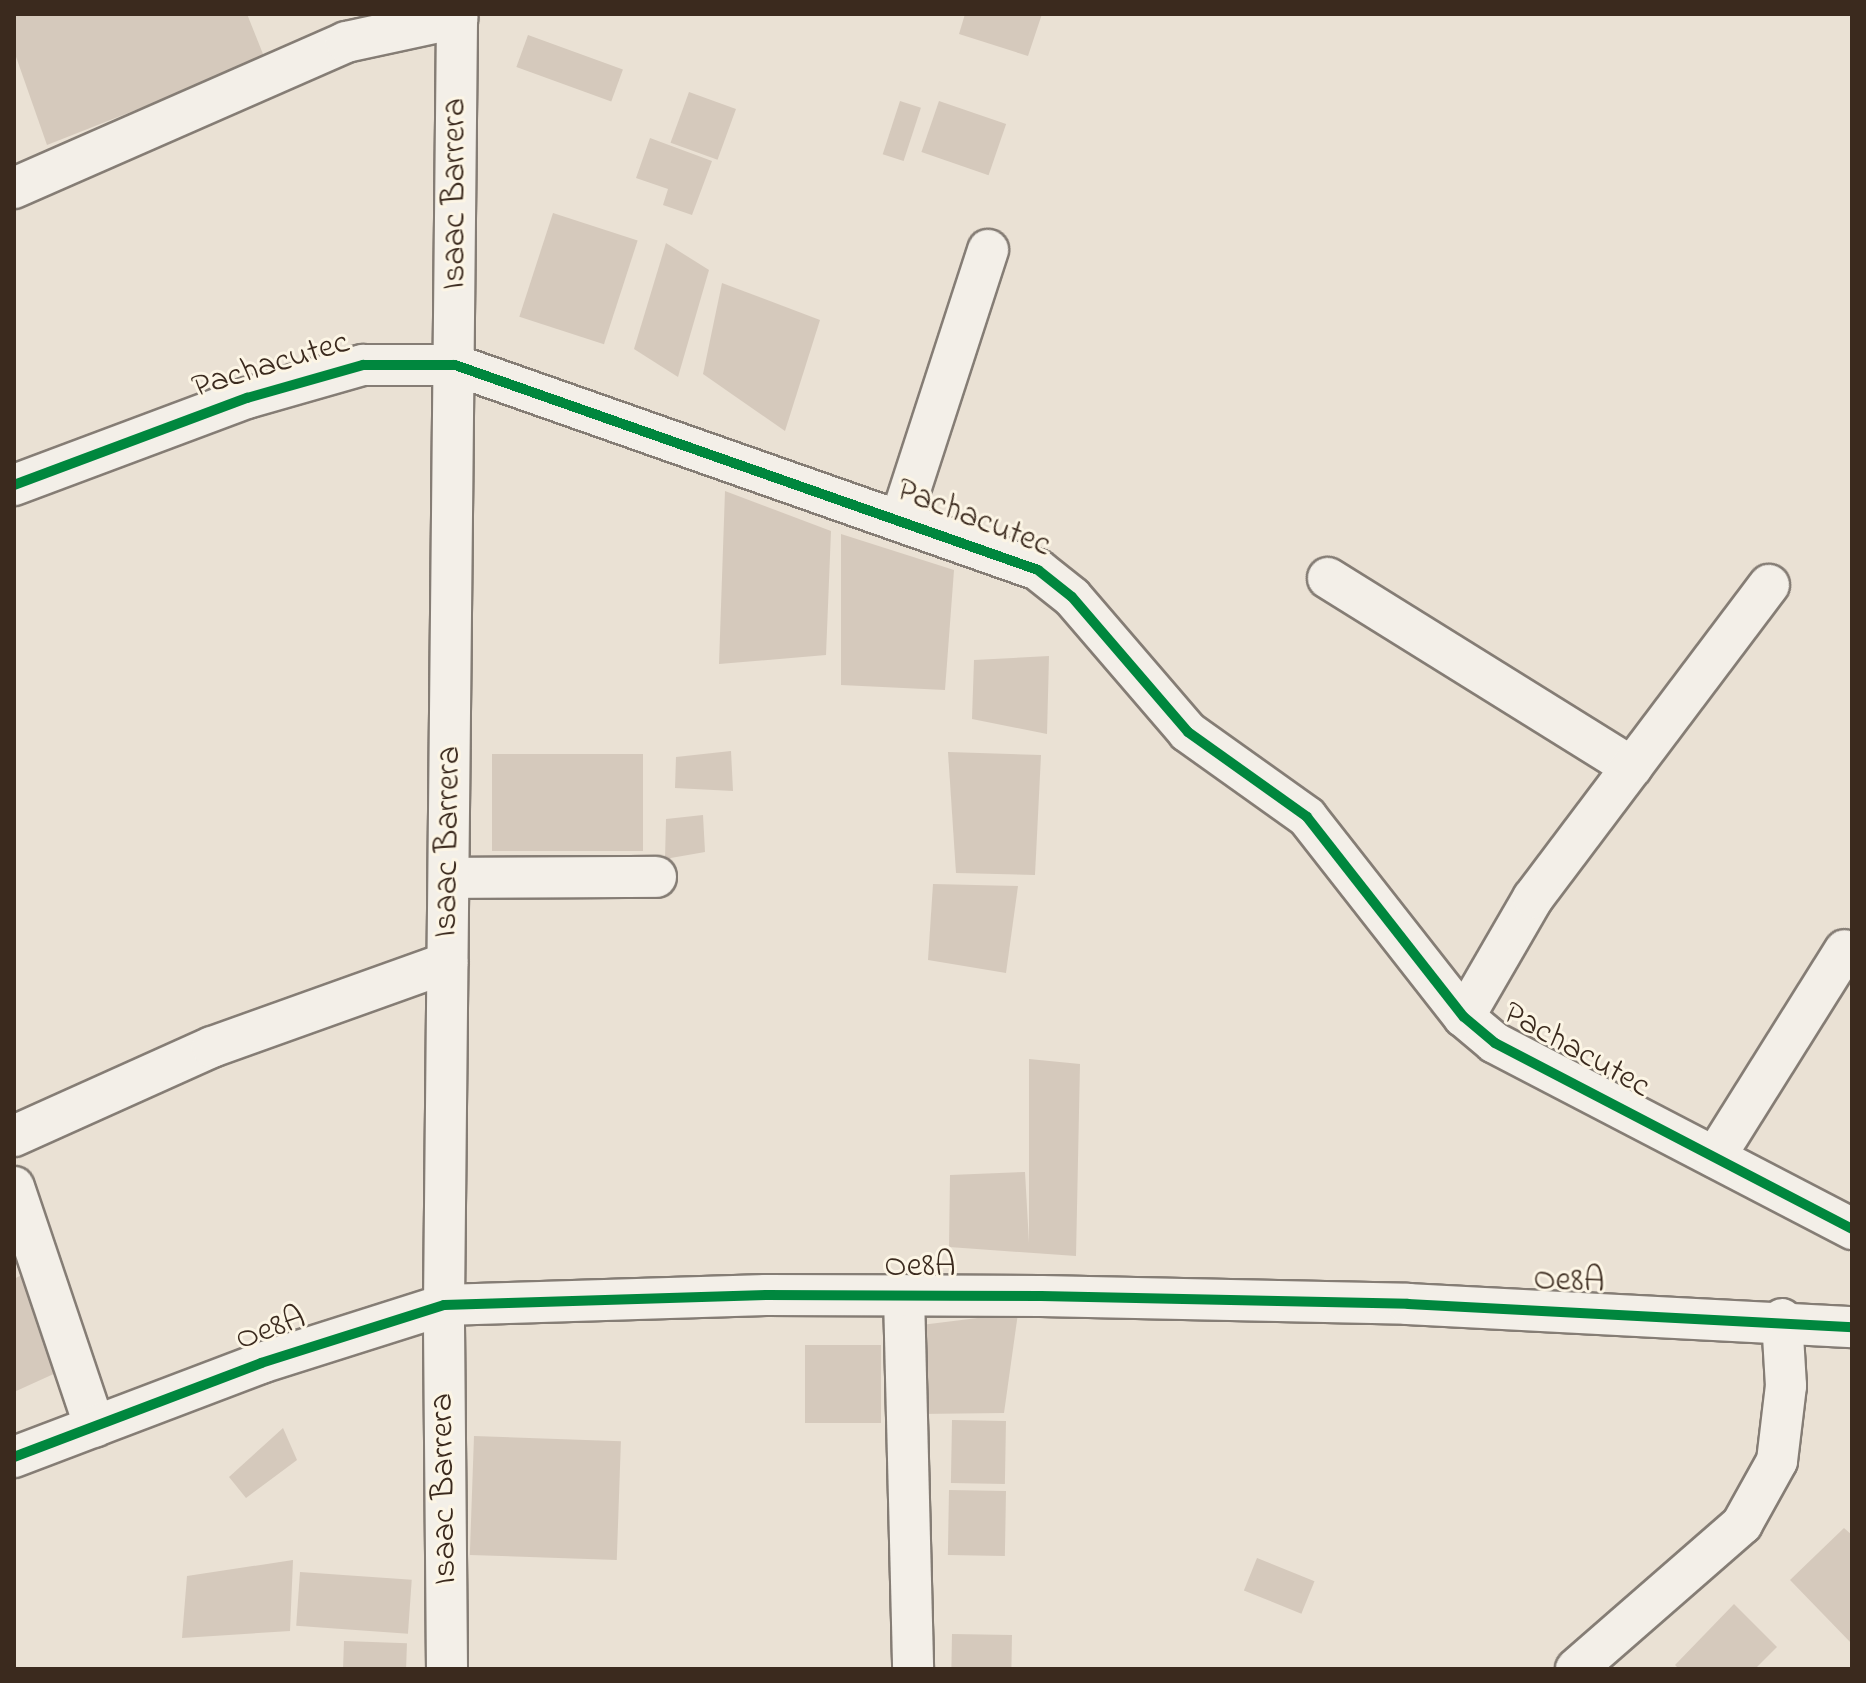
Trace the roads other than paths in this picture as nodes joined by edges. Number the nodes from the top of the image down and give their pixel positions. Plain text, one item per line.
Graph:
1 (457, 16) edge
2 (14, 188) edge
3 (988, 250) dead end
4 (455, 365) junction
5 (14, 485) edge
6 (900, 521) junction
7 (1328, 578) dead end
8 (1769, 585) dead end
9 (1632, 767) junction
10 (656, 877) dead end
11 (449, 878) junction
12 (1845, 950) dead end
13 (447, 963) junction
14 (1464, 1017) junction
15 (14, 1136) edge
16 (1715, 1157) junction
17 (14, 1187) edge
18 (1852, 1229) edge
19 (904, 1295) junction
20 (444, 1305) junction
21 (1782, 1319) junction
22 (1852, 1327) edge
23 (95, 1427) junction
24 (14, 1457) edge
25 (447, 1669) edge
26 (913, 1669) edge
27 (1576, 1669) edge

1 - 2 street
1 - 4 street, Isaac Barrera
3 - 6 street
4 - 5 street, Pachacutec
4 - 6 street, Pachacutec
4 - 11 street, Isaac Barrera
6 - 14 street, Pachacutec
7 - 9 street
8 - 9 street
9 - 14 street
10 - 11 street
11 - 13 street, Isaac Barrera
12 - 16 street
13 - 15 street
13 - 20 street, Isaac Barrera
14 - 16 street, Pachacutec
16 - 18 street, Pachacutec
17 - 23 street
19 - 20 street, Oe8A
19 - 21 street, Oe8A
19 - 26 street
20 - 23 street, Oe8A
20 - 25 street, Isaac Barrera
21 - 22 street, Oe8A
21 - 27 street
23 - 24 street, Oe8A

